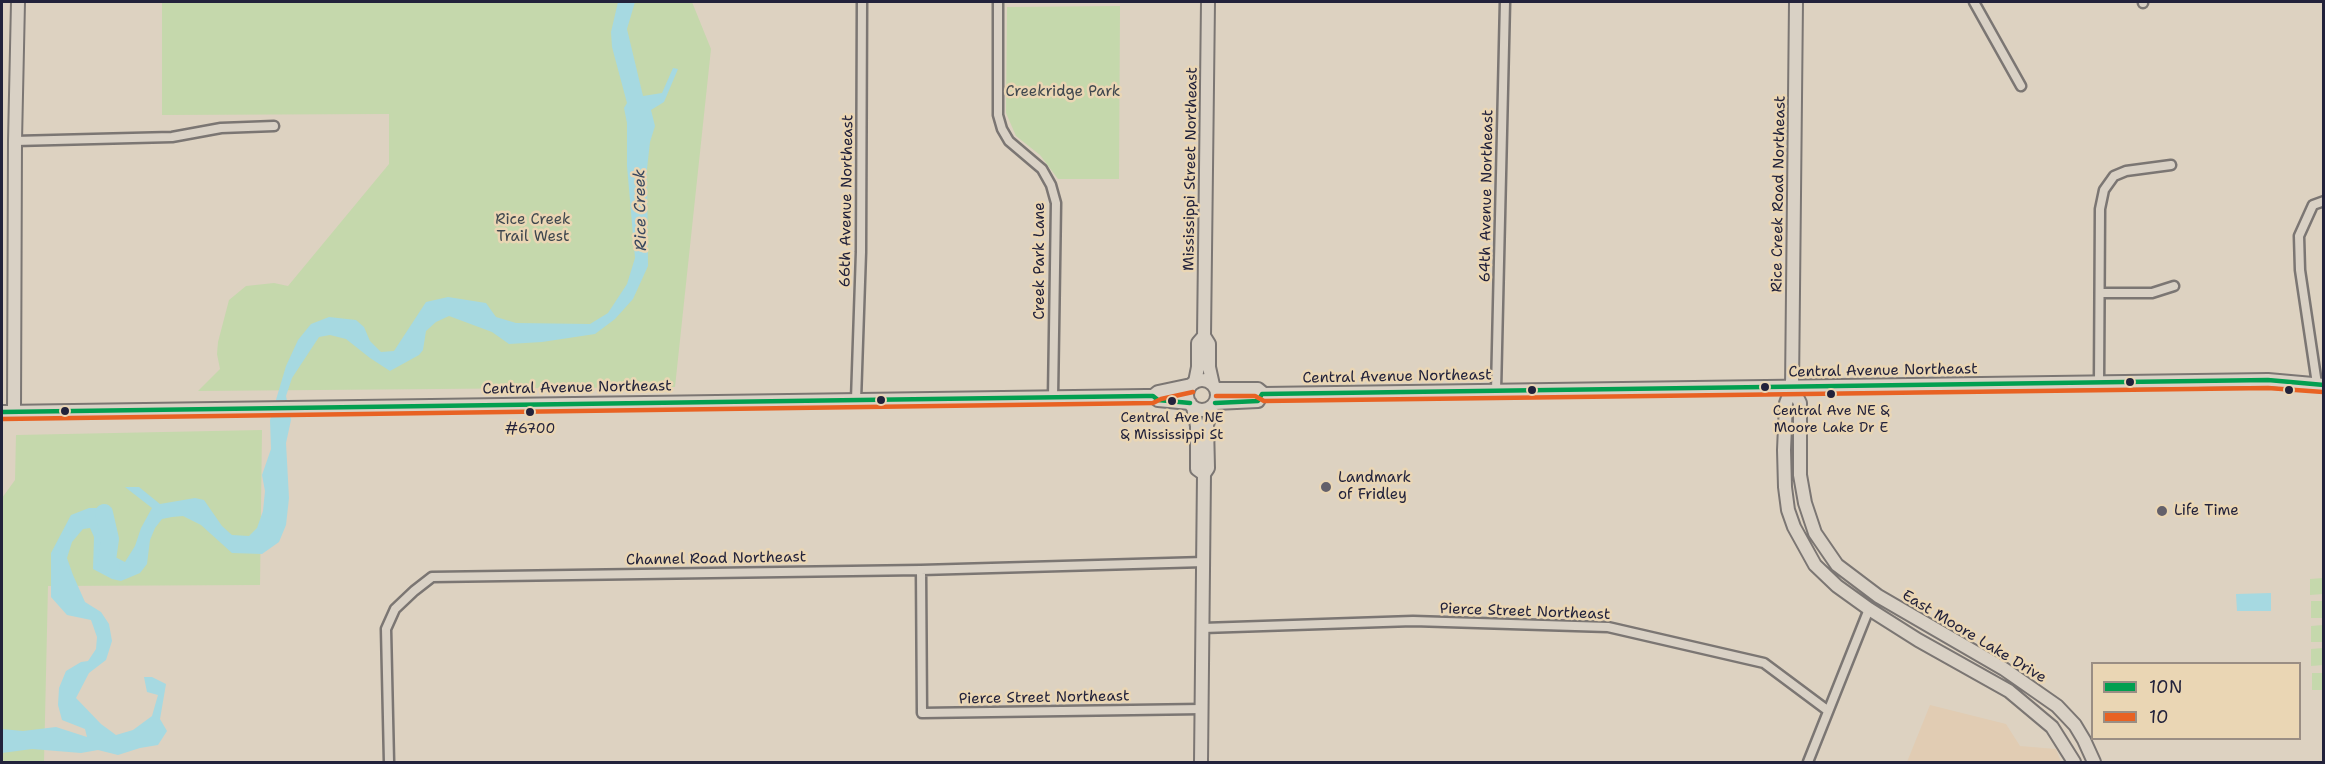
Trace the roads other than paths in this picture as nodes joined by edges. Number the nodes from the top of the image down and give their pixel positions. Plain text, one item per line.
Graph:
1 (18, 2) edge
2 (862, 2) edge
3 (998, 2) edge
4 (1208, 2) edge
5 (1505, 2) edge
6 (1796, 2) edge
7 (1974, 2) edge
8 (2021, 86) dead end
9 (274, 126) dead end
10 (15, 141) junction
11 (2171, 165) dead end
12 (2324, 201) edge
13 (2174, 286) dead end
14 (2100, 293) junction
15 (1204, 336) junction
16 (2099, 382) junction
17 (1193, 383) junction
18 (2320, 384) edge
19 (1215, 387) junction
20 (1792, 387) junction
21 (1496, 391) junction
22 (1262, 394) junction
23 (1153, 396) junction
24 (1053, 397) junction
25 (856, 400) junction
26 (1192, 405) junction
27 (1213, 405) junction
28 (8, 412) edge
29 (1204, 474) junction
30 (1204, 562) junction
31 (921, 570) junction
32 (1878, 596) joint
33 (1869, 609) junction
34 (1203, 628) junction
35 (1202, 709) junction
36 (1827, 710) junction
37 (389, 762) edge
38 (1201, 762) edge
39 (1808, 762) edge
40 (2074, 762) edge
41 (2094, 762) edge

1 - 10 street
2 - 25 street, 66th Avenue Northeast
3 - 24 street, Creek Park Lane
4 - 15 street, Mississippi Street Northeast
5 - 21 street, 64th Avenue Northeast
6 - 20 street, Rice Creek Road Northeast
7 - 8 street
9 - 10 street
10 - 28 street
11 - 14 street
12 - 18 street
13 - 14 street
14 - 16 street
15 - 17 street, Mississippi Street Northeast
15 - 19 street, Mississippi Street Northeast
16 - 18 street, Central Avenue Northeast
16 - 20 street, Central Avenue Northeast
17 - 19 street
17 - 23 street, Central Avenue Northeast
17 - 26 street
19 - 22 street, Central Avenue Northeast
19 - 27 street
20 - 21 street, Central Avenue Northeast
20 - 32 street, Rice Creek Road Northeast
20 - 33 street, Rice Creek Road Northeast
21 - 22 street, Central Avenue Northeast
22 - 27 street, Central Avenue Northeast
23 - 24 street, Central Avenue Northeast
23 - 26 street, Central Avenue Northeast
24 - 25 street, Central Avenue Northeast
25 - 28 street, Central Avenue Northeast
26 - 27 street
26 - 29 street
27 - 29 street
29 - 30 street
30 - 31 street, Channel Road Northeast
30 - 34 street
31 - 35 street, Pierce Street Northeast
31 - 37 street, Channel Road Northeast
32 - 41 street, East Moore Lake Drive
33 - 36 street
33 - 40 street, East Moore Lake Drive
34 - 35 street
34 - 36 street, Pierce Street Northeast
35 - 38 street
36 - 39 street

